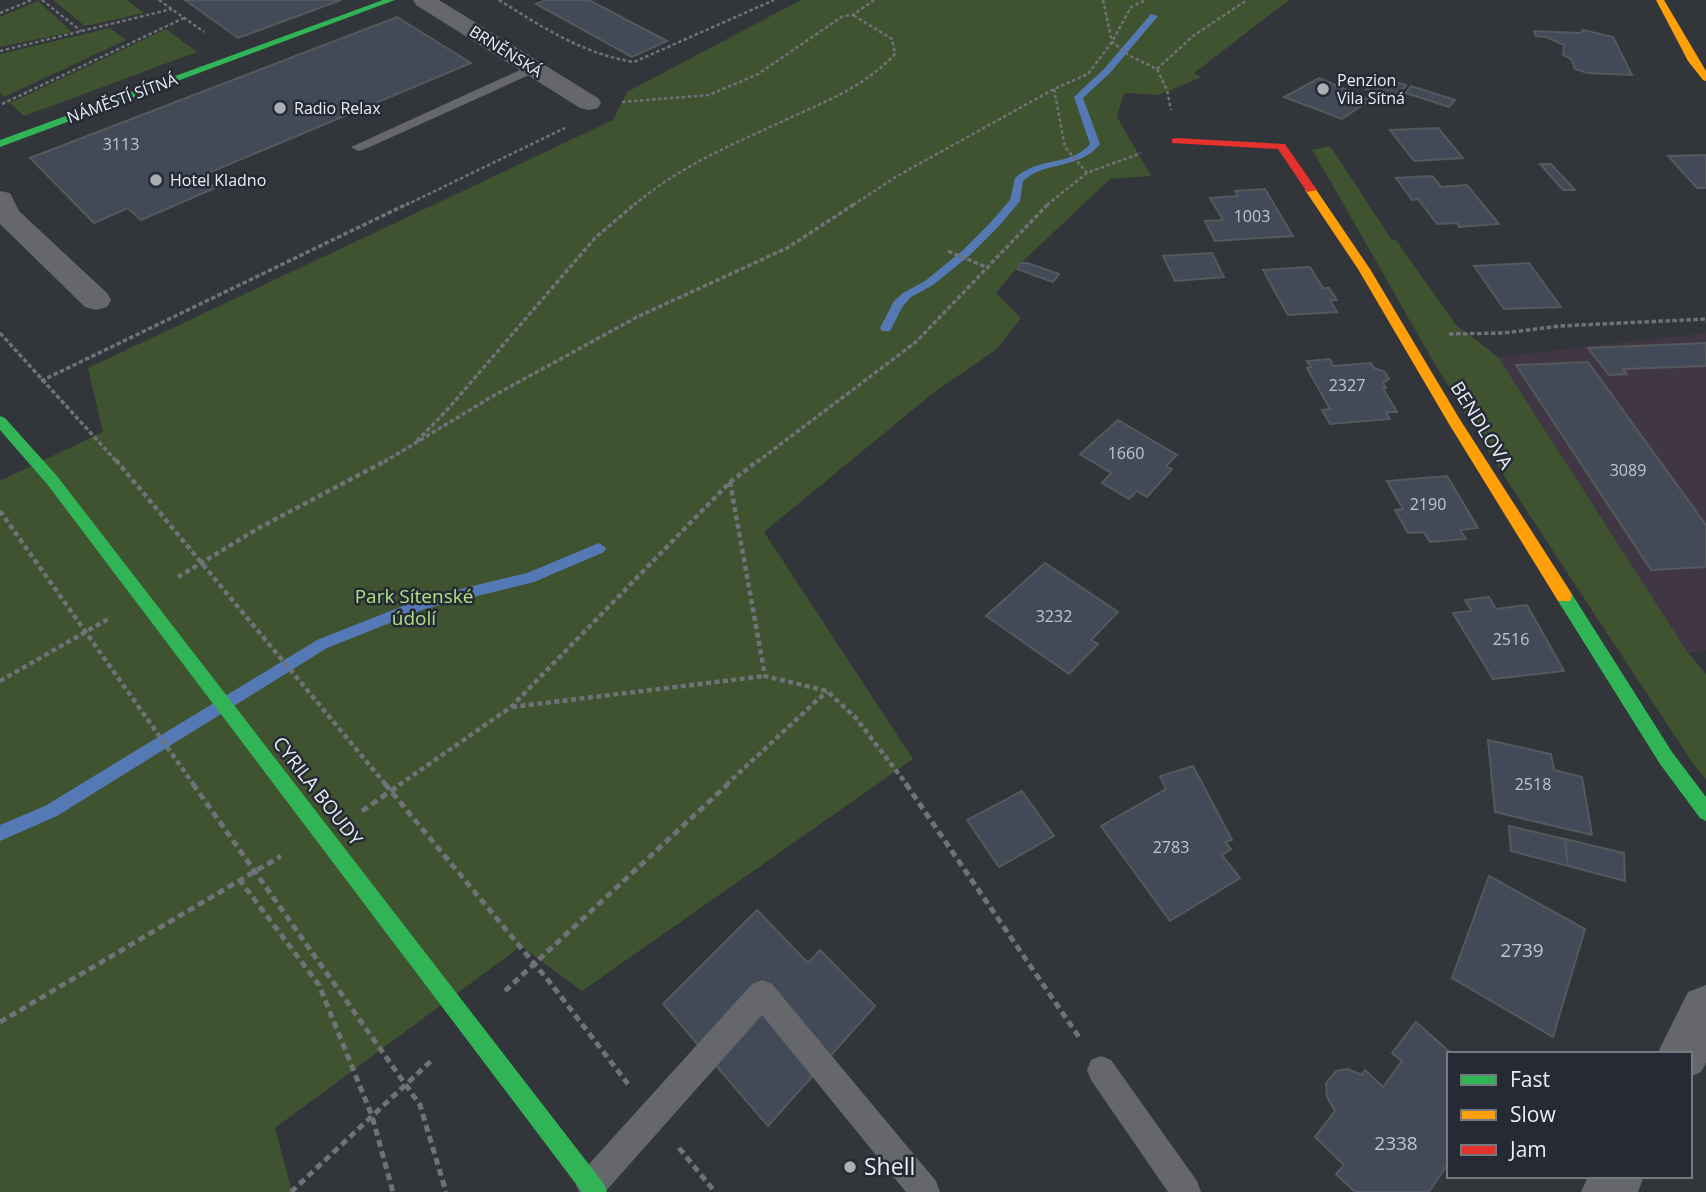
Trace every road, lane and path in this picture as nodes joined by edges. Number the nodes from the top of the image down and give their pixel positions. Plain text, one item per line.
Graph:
1 (32, 0) edge
2 (42, 0) edge
3 (159, 0) edge
4 (391, 0) edge
5 (424, 0) edge
6 (499, 0) edge
7 (773, 0) edge
8 (874, 0) edge
9 (1103, 0) edge
10 (1146, 0) edge
11 (1247, 0) edge
12 (1660, 0) edge
13 (172, 9) junction
14 (0, 13) edge
15 (853, 15) junction
16 (81, 32) junction
17 (1112, 42) junction
18 (0, 51) edge
19 (533, 68) junction
20 (1157, 69) junction
21 (1706, 78) edge
22 (1054, 89) junction
23 (0, 103) edge
24 (589, 103) junction
25 (1176, 141) junction
26 (0, 144) edge
27 (358, 146) dead end
28 (1087, 173) junction
29 (0, 199) edge
30 (948, 251) dead end
31 (988, 268) junction
32 (96, 300) dead end
33 (1392, 318) junction
34 (1706, 319) edge
35 (0, 333) edge
36 (41, 381) junction
37 (0, 421) edge
38 (412, 447) junction
39 (730, 482) junction
40 (0, 511) edge
41 (168, 583) dead end
42 (111, 618) dead end
43 (765, 677) junction
44 (0, 681) edge
45 (827, 691) junction
46 (511, 708) junction
47 (1706, 812) edge
48 (353, 816) dead end
49 (284, 854) dead end
50 (239, 879) junction
51 (503, 993) dead end
52 (1706, 1010) edge
53 (0, 1022) edge
54 (443, 1050) dead end
55 (1683, 1052) edge
56 (1101, 1070) joint
57 (372, 1116) junction
58 (653, 1117) junction
59 (594, 1189) edge
60 (291, 1192) edge
61 (393, 1192) edge
62 (446, 1192) edge
63 (715, 1192) edge
64 (925, 1192) edge
65 (1185, 1192) edge

1 - 14 path
2 - 16 path
3 - 13 path
4 - 26 street, NÁMĚSTÍ SÍTNÁ
5 - 19 street, BRNĚNSKÁ
6 - 7 path
8 - 15 path
9 - 17 path
10 - 17 path
11 - 20 path
12 - 21 street
13 - 16 path
13 - 23 path
15 - 24 path
15 - 38 path
16 - 18 path
17 - 20 path
17 - 22 path
19 - 24 street, BRNĚNSKÁ
19 - 27 lane
20 - 25 path
22 - 28 path
22 - 38 path
24 - 36 path
25 - 28 path
25 - 33 street, BENDLOVA
28 - 31 path
29 - 32 street
30 - 31 path
31 - 39 path
33 - 34 path
33 - 47 street, BENDLOVA
35 - 36 path
36 - 58 path
37 - 59 street, CYRILA BOUDY
38 - 41 path
39 - 43 path
39 - 46 path
40 - 62 path
42 - 44 path
43 - 45 path
43 - 46 path
45 - 51 path
45 - 56 path
46 - 48 path
49 - 50 path
50 - 53 path
50 - 57 path
52 - 55 street
54 - 57 path
56 - 65 lane
57 - 60 path
57 - 61 path
58 - 59 lane
58 - 63 path
58 - 64 lane

